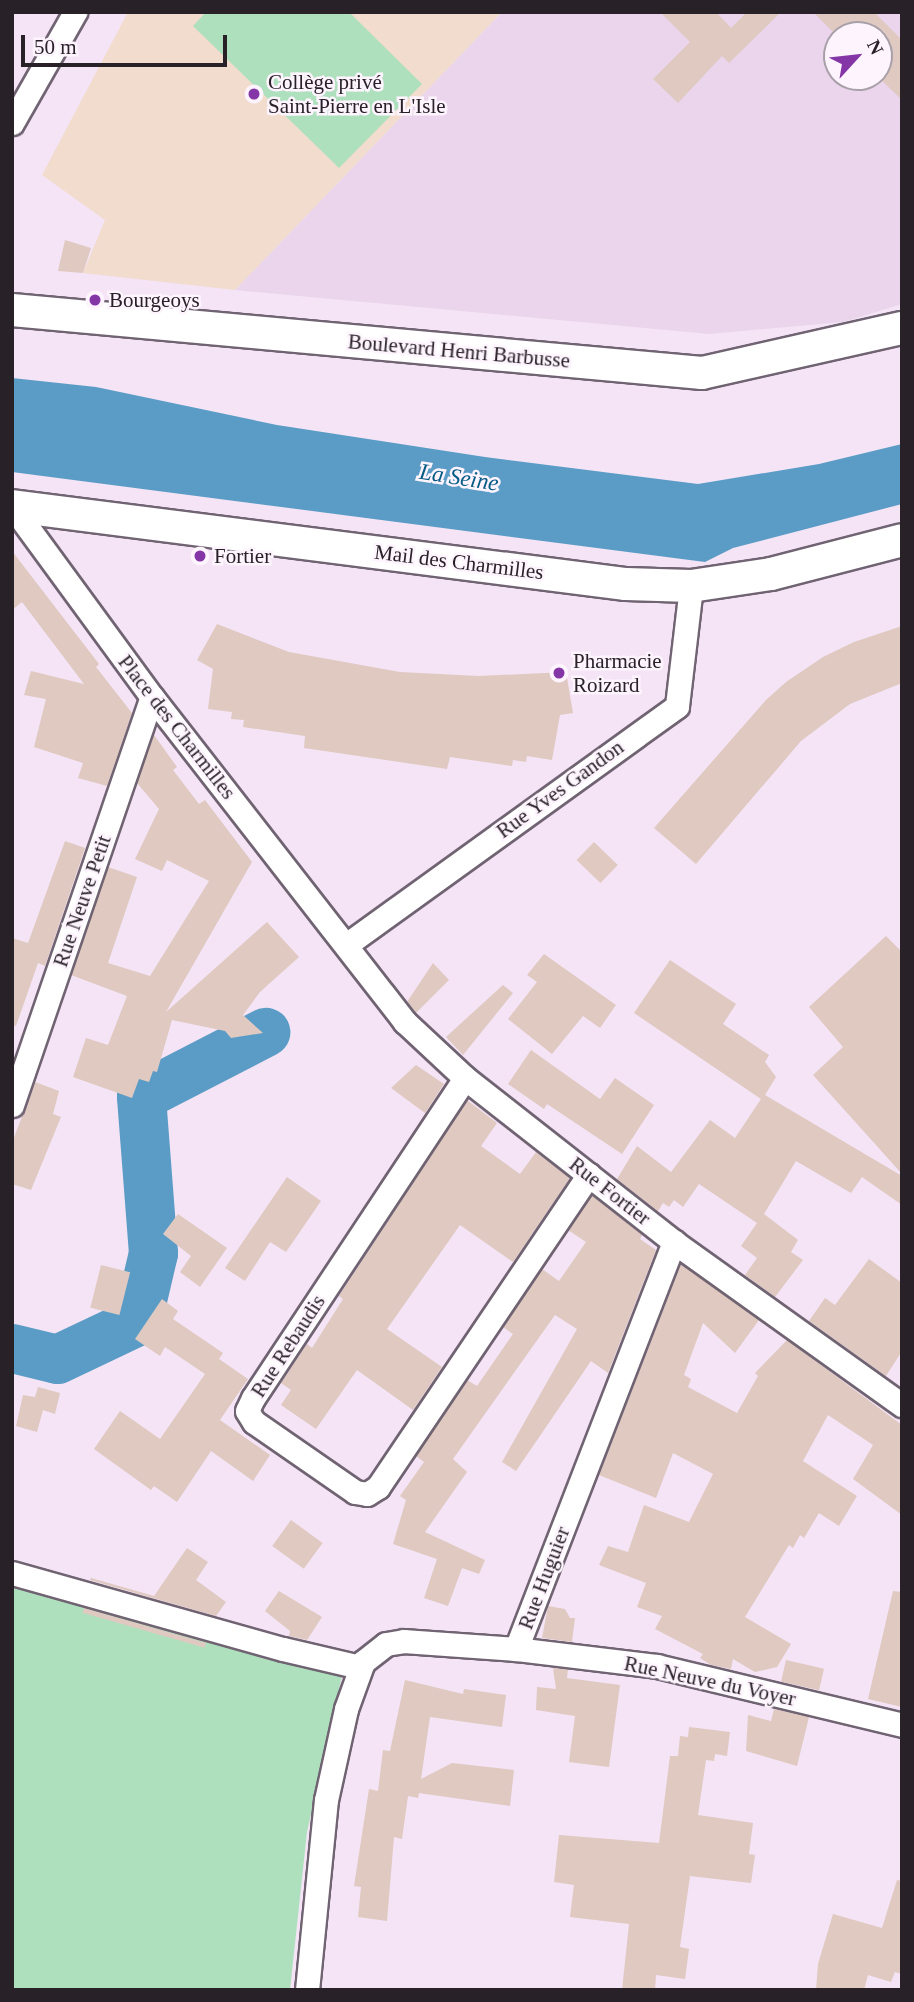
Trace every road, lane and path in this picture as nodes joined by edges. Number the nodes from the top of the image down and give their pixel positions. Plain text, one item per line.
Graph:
1 (75, 12) edge
2 (12, 123) edge
3 (12, 310) edge
4 (902, 328) edge
5 (12, 506) edge
6 (902, 540) edge
7 (691, 586) junction
8 (152, 696) junction
9 (346, 945) junction
10 (465, 1077) junction
11 (12, 1105) edge
12 (590, 1174) junction
13 (674, 1242) junction
14 (902, 1405) edge
15 (12, 1573) edge
16 (516, 1648) junction
17 (360, 1667) junction
18 (902, 1725) edge
19 (306, 1990) edge

1 - 2 street
3 - 4 main road, Boulevard Henri Barbusse
5 - 7 main road, Mail des Charmilles
5 - 8 street, Place des Charmilles
6 - 7 main road, Mail des Charmilles
7 - 9 street, Rue Yves Gandon
8 - 9 street, Place des Charmilles
8 - 11 street, Rue Neuve Petit
9 - 10 street, Rue Fortier
10 - 12 street, Rue Fortier
10 - 12 street, Rue Rebaudis
12 - 13 street, Rue Fortier
13 - 14 street, Rue Fortier
13 - 16 street, Rue Huguier
15 - 17 street
16 - 17 street, Rue Huguier
16 - 18 street, Rue Neuve du Voyer
17 - 19 street, Rue Huguier

